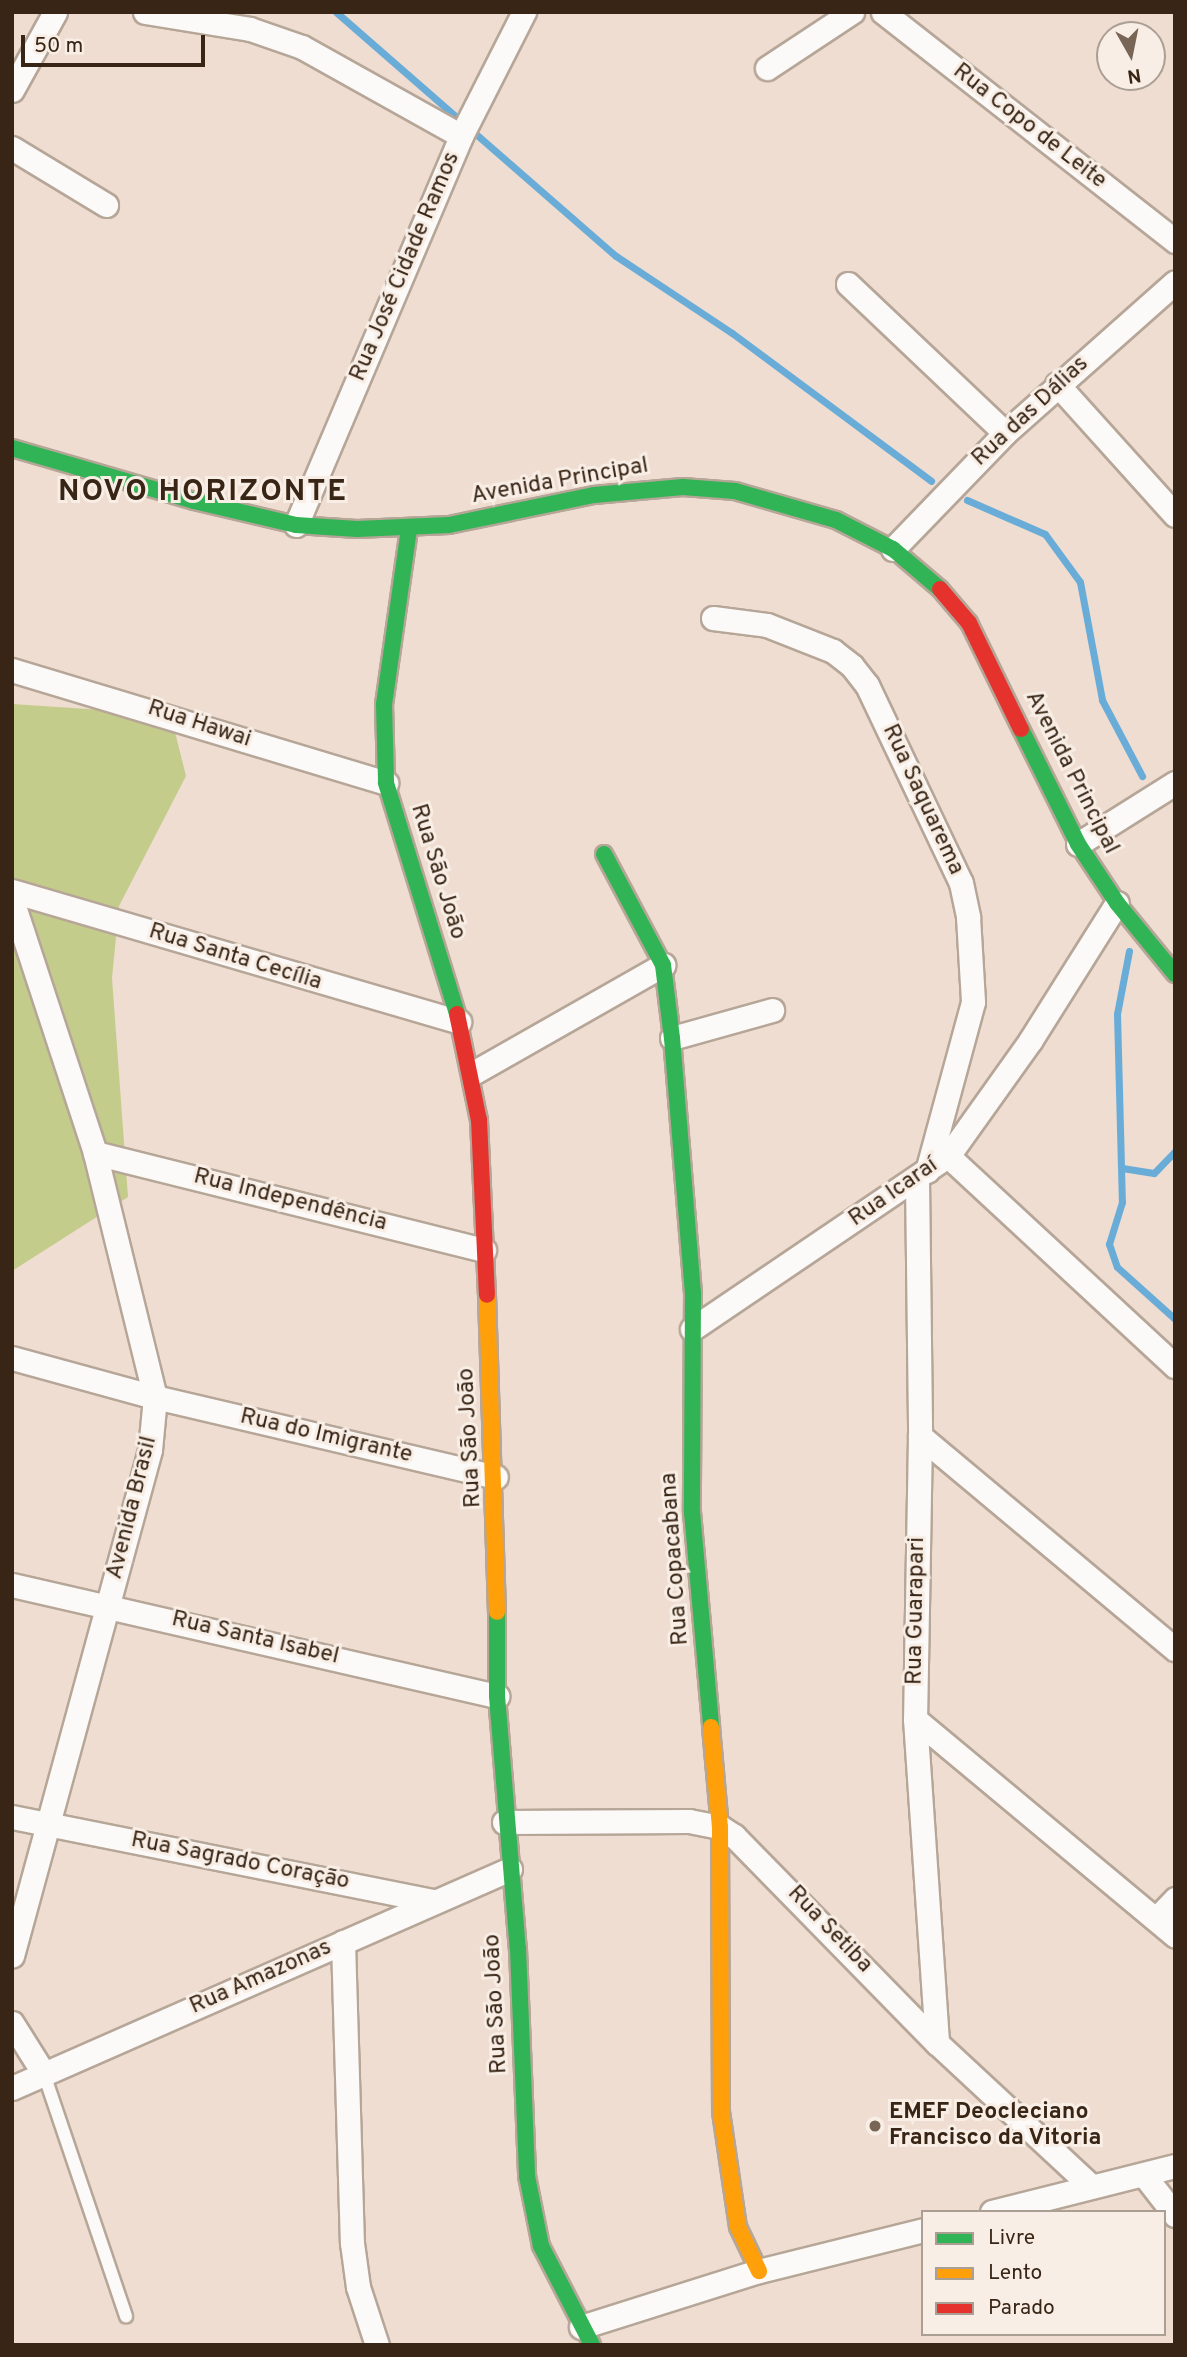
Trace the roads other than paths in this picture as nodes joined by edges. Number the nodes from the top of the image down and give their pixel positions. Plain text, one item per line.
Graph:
1 (55, 12) edge
2 (145, 12) edge
3 (524, 12) edge
4 (852, 12) edge
5 (883, 12) edge
6 (767, 68) dead end
7 (12, 90) edge
8 (461, 136) junction
9 (12, 148) edge
10 (106, 205) dead end
11 (1175, 241) edge
12 (1175, 282) edge
13 (848, 284) dead end
14 (1057, 384) junction
15 (1005, 433) junction
16 (12, 448) edge
17 (1175, 515) edge
18 (296, 525) junction
19 (409, 529) junction
20 (893, 549) junction
21 (713, 618) dead end
22 (12, 670) edge
23 (386, 783) junction
24 (1175, 783) edge
25 (1078, 844) junction
26 (604, 854) dead end
27 (12, 891) edge
28 (12, 900) edge
29 (1117, 903) junction
30 (663, 965) junction
31 (1175, 974) edge
32 (772, 1010) dead end
33 (459, 1022) junction
34 (672, 1038) junction
35 (473, 1073) junction
36 (95, 1153) junction
37 (947, 1156) junction
38 (922, 1175) junction
39 (484, 1250) junction
40 (692, 1329) junction
41 (12, 1358) edge
42 (1175, 1366) edge
43 (155, 1397) junction
44 (920, 1436) junction
45 (496, 1478) junction
46 (12, 1585) edge
47 (109, 1604) junction
48 (1175, 1649) edge
49 (497, 1696) junction
50 (915, 1719) junction
51 (12, 1817) edge
52 (504, 1822) junction
53 (46, 1824) junction
54 (720, 1827) junction
55 (510, 1869) junction
56 (1175, 1899) edge
57 (433, 1900) junction
58 (1156, 1919) junction
59 (1175, 1936) edge
60 (343, 1942) junction
61 (12, 1956) edge
62 (12, 2023) edge
63 (937, 2043) junction
64 (44, 2074) junction
65 (12, 2088) edge
66 (1175, 2166) edge
67 (1143, 2175) junction
68 (1091, 2186) junction
69 (1000, 2210) edge
70 (1175, 2215) edge
71 (921, 2231) edge
72 (760, 2271) junction
73 (125, 2316) dead end
74 (587, 2336) edge
75 (377, 2345) edge

1 - 7 street
2 - 8 street
3 - 8 street, Rua José Cidade Ramos
4 - 6 street
5 - 11 street, Rua Copo de Leite
8 - 18 street, Rua José Cidade Ramos
9 - 10 street
12 - 14 street, Rua das Dálias
13 - 15 street
14 - 15 street, Rua das Dálias
14 - 17 street
15 - 20 street, Rua das Dálias
16 - 18 street, Avenida Principal
18 - 19 street, Avenida Principal
19 - 20 street, Avenida Principal
19 - 23 street, Rua São João
20 - 25 street, Avenida Principal
21 - 38 street, Rua Saquarema
22 - 23 street, Rua Hawai
23 - 33 street, Rua São João
24 - 25 street
25 - 29 street, Avenida Principal
26 - 30 street, Rua Copacabana
27 - 33 street, Rua Santa Cecília
28 - 36 street, Avenida Brasil
29 - 31 street, Avenida Principal
29 - 37 street, Rua Icaraí
30 - 34 street, Rua Copacabana
30 - 35 street
32 - 34 street
33 - 35 street, Rua São João
34 - 40 street, Rua Copacabana
35 - 39 street, Rua São João
36 - 39 street, Rua Independência
36 - 43 street, Avenida Brasil
37 - 38 street, Rua Icaraí
37 - 42 street
38 - 40 street, Rua Icaraí
38 - 44 street, Rua Guarapari
39 - 45 street, Rua São João
40 - 54 street, Rua Copacabana
41 - 43 street, Rua do Imigrante
43 - 45 street, Rua do Imigrante
43 - 47 street, Avenida Brasil
44 - 48 street
44 - 50 street, Rua Guarapari
45 - 49 street, Rua São João
46 - 47 street, Rua Santa Isabel
47 - 49 street, Rua Santa Isabel
47 - 53 street, Avenida Brasil
49 - 52 street, Rua São João
50 - 58 street
50 - 63 street, Rua Guarapari
51 - 53 street, Rua Sagrado Coração
52 - 54 street, Rua Setiba
52 - 55 street, Rua São João
53 - 57 street, Rua Sagrado Coração
53 - 61 street, Avenida Brasil
54 - 63 street, Rua Setiba
54 - 72 street, Rua Copacabana
55 - 57 street, Rua Amazonas
55 - 74 street, Rua São João
56 - 58 street
57 - 60 street, Rua Amazonas
58 - 59 street
60 - 64 street, Rua Amazonas
60 - 75 street
62 - 64 street
63 - 68 street, Rua Setiba
64 - 65 street, Rua Amazonas
64 - 73 lane
66 - 67 street
67 - 68 street
67 - 70 street
68 - 69 street
71 - 72 street
72 - 74 street

